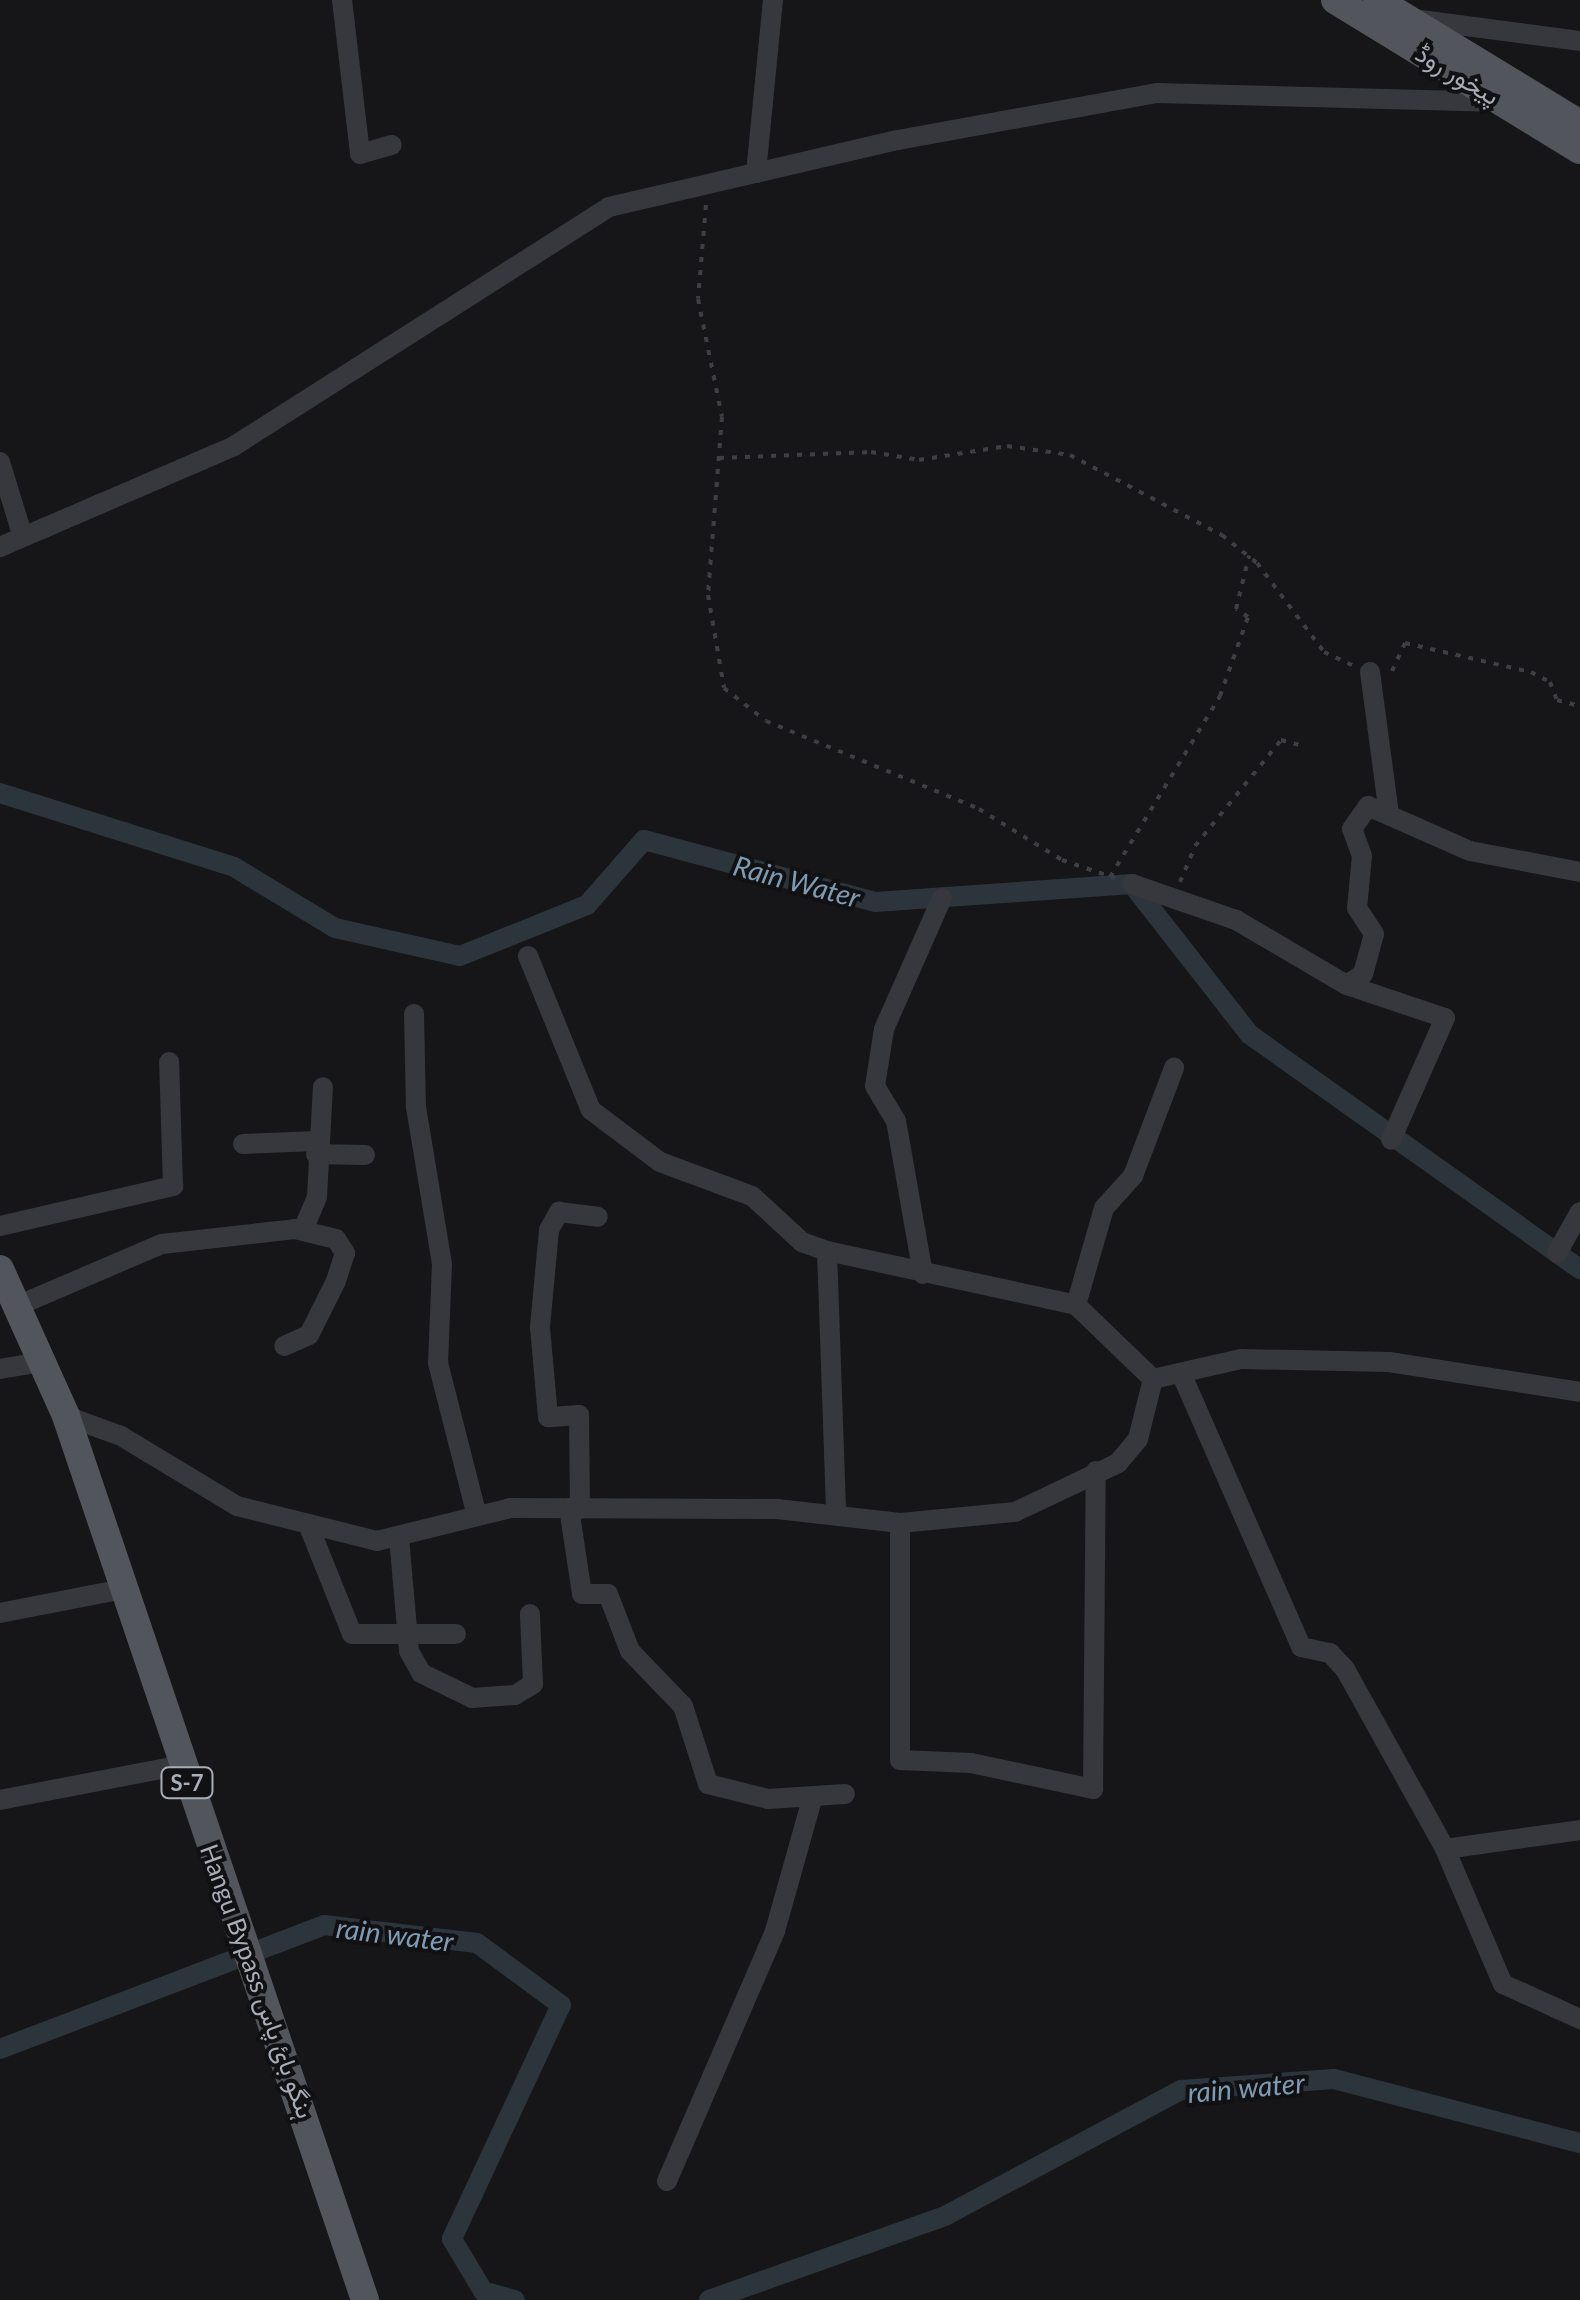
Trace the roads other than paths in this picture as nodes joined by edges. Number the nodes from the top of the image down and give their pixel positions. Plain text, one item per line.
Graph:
1 (342, 0) edge
2 (774, 0) edge
3 (1335, 0) edge
4 (1376, 0) edge
5 (1407, 19) junction
6 (1580, 42) edge
7 (1504, 102) junction
8 (1544, 102) junction
9 (1580, 124) edge
10 (392, 145) dead end
11 (1580, 150) edge
12 (756, 173) junction
13 (0, 462) edge
14 (22, 534) junction
15 (0, 547) edge
16 (1370, 672) road end
17 (1389, 814) junction
18 (1580, 872) edge
19 (1132, 884) road end
20 (942, 898) dead end
21 (528, 956) dead end
22 (1347, 986) junction
23 (414, 1014) dead end
24 (169, 1062) dead end
25 (1174, 1068) dead end
26 (323, 1086) dead end
27 (1391, 1140) dead end
28 (244, 1144) dead end
29 (316, 1147) junction
30 (365, 1155) dead end
31 (1580, 1212) edge
32 (598, 1217) dead end
33 (0, 1226) edge
34 (303, 1230) junction
35 (827, 1251) junction
36 (1557, 1253) dead end
37 (0, 1269) edge
38 (923, 1274) junction
39 (1076, 1304) junction
40 (17, 1306) junction
41 (284, 1346) dead end
42 (42, 1362) junction
43 (0, 1370) edge
44 (1181, 1373) junction
45 (1153, 1379) junction
46 (1580, 1392) edge
47 (66, 1416) junction
48 (1096, 1471) junction
49 (575, 1508) junction
50 (836, 1513) junction
51 (477, 1516) junction
52 (900, 1523) junction
53 (308, 1524) junction
54 (399, 1537) junction
55 (123, 1590) junction
56 (0, 1613) edge
57 (530, 1614) dead end
58 (407, 1634) junction
59 (456, 1634) dead end
60 (181, 1766) junction
61 (845, 1794) dead end
62 (812, 1796) junction
63 (0, 1800) edge
64 (1580, 1830) edge
65 (1446, 1849) junction
66 (1580, 2019) edge
67 (666, 2181) dead end
68 (365, 2300) edge

1 - 10 street
2 - 12 street
3 - 7 main road, پیخور روڈ
4 - 5 main road, پیخور روڈ
5 - 6 street
5 - 8 main road, پیخور روڈ
7 - 8 street
7 - 11 main road, پیخور روڈ
7 - 12 street
8 - 9 main road, پیخور روڈ
12 - 14 street
13 - 14 street
14 - 15 street
16 - 17 street
17 - 18 street
17 - 22 street
19 - 22 street
20 - 38 street
21 - 35 street
22 - 27 street
23 - 51 street
24 - 33 street
25 - 39 street
26 - 29 street
28 - 29 street
29 - 30 street
29 - 34 street
31 - 36 street
32 - 49 street
34 - 40 street
34 - 41 street
35 - 38 street
35 - 50 street
37 - 40 main road, Hangu Bypass ہنگو بائ پاس / S-7
38 - 39 street
39 - 45 street
40 - 42 main road, Hangu Bypass ہنگو بائ پاس / S-7
42 - 43 street
42 - 47 main road, Hangu Bypass ہنگو بائ پاس / S-7
44 - 45 street
44 - 46 street
44 - 65 street
45 - 48 street
47 - 53 street
47 - 55 main road, Hangu Bypass ہنگو بائ پاس / S-7
48 - 52 street
48 - 52 street
49 - 50 street
49 - 51 street
49 - 62 street
50 - 52 street
51 - 54 street
53 - 54 street
53 - 58 street
54 - 58 street
55 - 56 street
55 - 60 main road, Hangu Bypass ہنگو بائ پاس / S-7
57 - 58 street
58 - 59 street
60 - 63 street
60 - 68 main road, Hangu Bypass ہنگو بائ پاس / S-7
61 - 62 street
62 - 67 street
64 - 65 street
65 - 66 street

